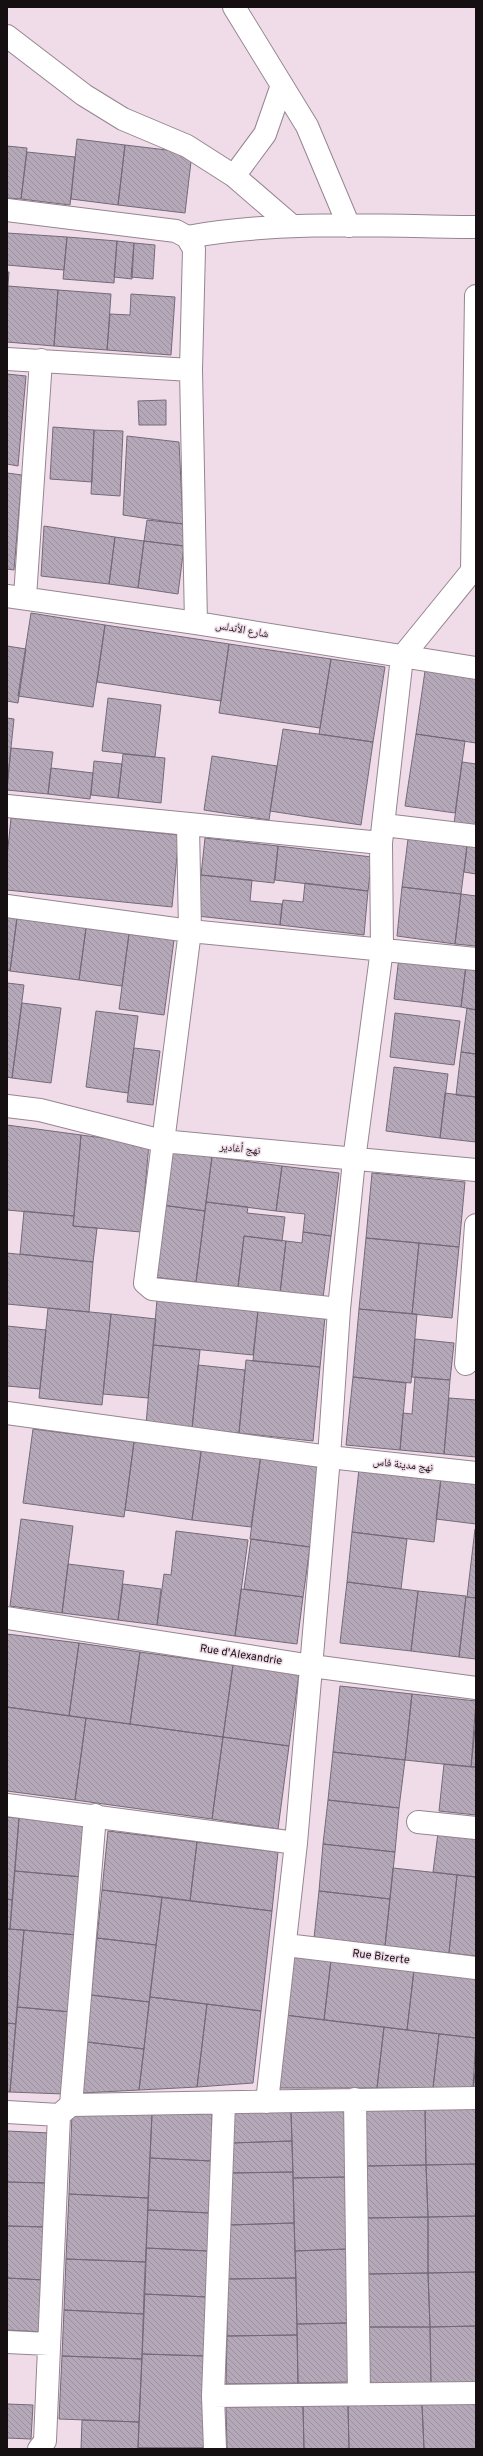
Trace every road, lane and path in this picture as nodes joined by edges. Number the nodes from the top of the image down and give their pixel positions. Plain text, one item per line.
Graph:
1 (234, 7) edge
2 (7, 36) edge
3 (282, 85) junction
4 (234, 176) junction
5 (7, 210) edge
6 (291, 225) junction
7 (349, 226) junction
8 (476, 227) edge
9 (187, 237) junction
10 (476, 296) edge
11 (7, 359) edge
12 (40, 360) junction
13 (191, 370) junction
14 (474, 568) edge
15 (16, 596) edge
16 (196, 622) junction
17 (402, 657) junction
18 (476, 668) edge
19 (7, 806) edge
20 (188, 825) junction
21 (382, 834) junction
22 (476, 836) edge
23 (7, 906) edge
24 (190, 931) junction
25 (382, 949) junction
26 (476, 959) edge
27 (7, 1106) edge
28 (162, 1141) junction
29 (354, 1160) junction
30 (476, 1170) edge
31 (476, 1225) edge
32 (339, 1309) junction
33 (466, 1364) dead end
34 (7, 1413) edge
35 (329, 1457) junction
36 (476, 1473) edge
37 (7, 1618) edge
38 (312, 1666) junction
39 (476, 1688) edge
40 (7, 1805) edge
41 (95, 1815) junction
42 (418, 1822) dead end
43 (476, 1828) edge
44 (296, 1843) junction
45 (286, 1945) junction
46 (476, 1968) edge
47 (476, 2098) edge
48 (356, 2099) junction
49 (267, 2102) junction
50 (224, 2103) junction
51 (65, 2110) junction
52 (7, 2112) edge
53 (7, 2342) edge
54 (49, 2344) junction
55 (476, 2393) edge
56 (358, 2395) junction
57 (213, 2396) junction
58 (39, 2449) edge
59 (215, 2449) edge

1 - 3 street
2 - 4 street
3 - 4 street
3 - 7 street
4 - 6 street
5 - 9 street
6 - 7 street
6 - 9 street
7 - 8 street
9 - 13 street
10 - 14 street
11 - 12 street
12 - 13 street
12 - 15 street
13 - 16 street
14 - 17 street
15 - 16 street, شارع الأندلس
16 - 17 street, شارع الأندلس
17 - 18 street, شارع الأندلس
17 - 21 street
19 - 20 street
20 - 21 street
20 - 24 street
21 - 22 street
21 - 25 street
23 - 24 street
24 - 25 street
24 - 28 street
25 - 26 street
25 - 29 street
27 - 28 street, نهج أغادير
28 - 29 street, نهج أغادير
28 - 32 street
29 - 30 street, نهج أغادير
29 - 32 street
31 - 33 street
32 - 35 street
34 - 35 street, نهج مدينة فاس
35 - 36 street, نهج مدينة فاس
35 - 38 street
37 - 38 street, Rue d'Alexandrie
38 - 39 street, Rue d'Alexandrie
38 - 44 street
40 - 41 street
41 - 44 street
41 - 51 street
42 - 43 street
44 - 45 street
45 - 46 street, Rue Bizerte
45 - 49 street
47 - 48 street
48 - 49 street
48 - 56 street
49 - 50 street
50 - 51 street
50 - 57 street
51 - 52 street
51 - 54 street
53 - 54 street
54 - 58 street
55 - 56 street
56 - 57 street
57 - 59 street

